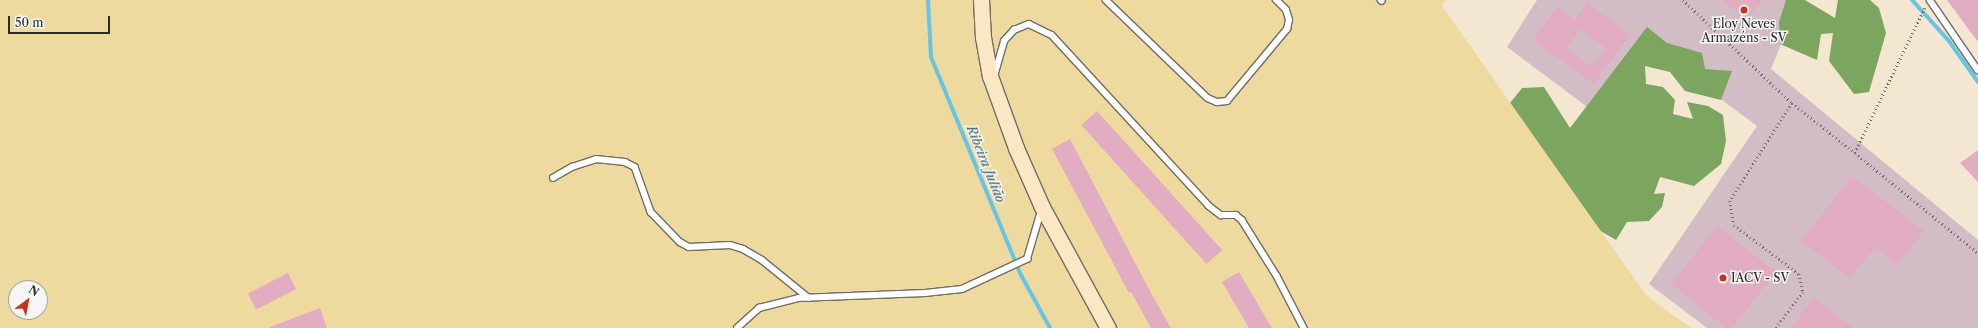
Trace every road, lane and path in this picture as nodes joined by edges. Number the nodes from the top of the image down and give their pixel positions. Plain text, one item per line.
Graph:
1 (981, 0) edge
2 (1106, 0) edge
3 (1276, 0) edge
4 (1683, 0) edge
5 (1930, 0) edge
6 (1926, 6) dead end
7 (1978, 70) edge
8 (994, 89) junction
9 (1792, 103) junction
10 (1855, 153) junction
11 (553, 178) dead end
12 (1042, 207) junction
13 (1978, 253) edge
14 (809, 298) junction
15 (737, 328) edge
16 (1108, 328) edge
17 (1304, 328) edge
18 (1776, 328) edge

1 - 8 main road
2 - 3 lane
4 - 9 path
5 - 7 lane
6 - 10 path
8 - 12 main road
8 - 17 lane
9 - 10 path
9 - 18 path
10 - 13 path
11 - 14 lane
12 - 14 lane
12 - 16 main road
14 - 15 lane

